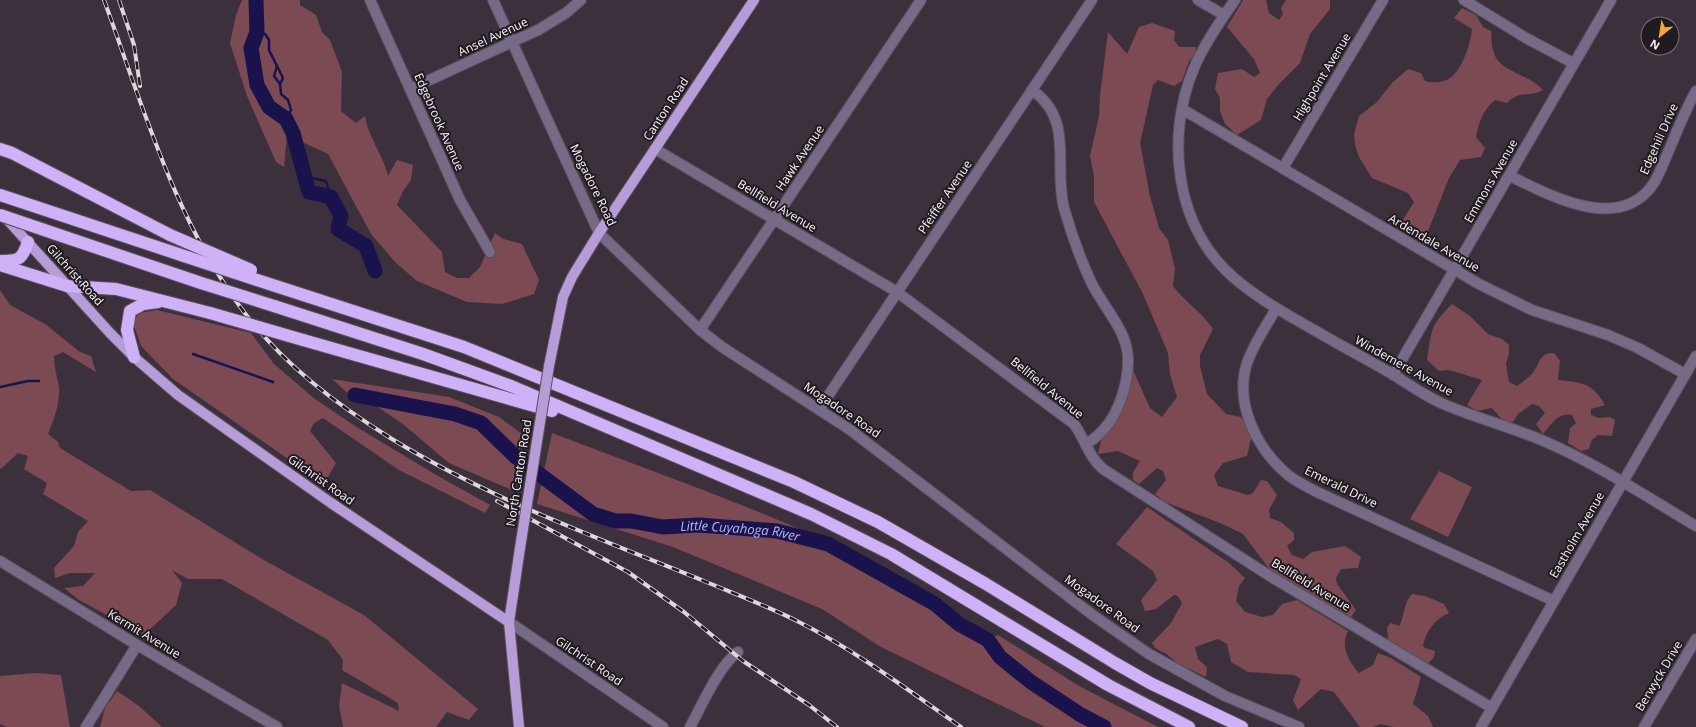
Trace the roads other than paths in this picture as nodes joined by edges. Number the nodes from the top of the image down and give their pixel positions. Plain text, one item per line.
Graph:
1 (370, 0) edge
2 (493, 0) edge
3 (581, 0) edge
4 (754, 0) edge
5 (921, 0) edge
6 (1092, 0) edge
7 (1198, 0) edge
8 (1235, 0) edge
9 (1383, 0) edge
10 (1464, 0) edge
11 (1611, 0) edge
12 (1224, 15) junction
13 (512, 43) junction
14 (1573, 63) junction
15 (410, 89) junction
16 (1032, 90) junction
17 (1696, 91) edge
18 (1182, 110) junction
19 (0, 148) edge
20 (655, 150) junction
21 (1283, 168) junction
22 (1510, 176) junction
23 (0, 195) edge
24 (0, 211) edge
25 (0, 215) edge
26 (775, 219) junction
27 (599, 232) junction
28 (28, 242) junction
29 (490, 252) dead end
30 (0, 261) edge
31 (0, 265) edge
32 (1454, 270) junction
33 (254, 275) junction
34 (67, 286) junction
35 (897, 292) junction
36 (168, 302) junction
37 (1276, 309) junction
38 (700, 330) junction
39 (1696, 356) edge
40 (134, 357) junction
41 (1685, 374) junction
42 (1394, 375) junction
43 (820, 408) junction
44 (607, 426) junction
45 (1086, 445) junction
46 (1623, 483) junction
47 (1696, 526) edge
48 (0, 561) edge
49 (1554, 601) junction
50 (509, 622) junction
51 (1696, 639) edge
52 (137, 645) junction
53 (738, 652) dead end
54 (1492, 708) junction
55 (86, 727) edge
56 (277, 727) edge
57 (519, 727) edge
58 (663, 727) edge
59 (690, 727) edge
60 (1189, 727) edge
61 (1242, 727) edge
62 (1299, 727) edge
63 (1481, 727) edge
64 (1644, 727) edge

1 - 15 street, Edgebrook Avenue
2 - 13 street, Mogadore Road
3 - 13 street, Ansel Avenue
4 - 20 main road, Canton Road
5 - 26 street, Hawk Avenue
6 - 16 street, Pfeiffer Avenue
7 - 12 street
8 - 12 street, Windemere Avenue
9 - 21 street, Highpoint Avenue
10 - 14 street
11 - 14 street, Emmons Avenue
12 - 18 street, Windemere Avenue
13 - 15 street, Ansel Avenue
13 - 27 street, Mogadore Road
14 - 22 street, Emmons Avenue
15 - 29 street, Edgebrook Avenue
16 - 35 street, Pfeiffer Avenue
16 - 45 street
17 - 22 street, Edgehill Drive
18 - 21 street, Ardendale Avenue
18 - 37 street, Windemere Avenue
19 - 33 highway, bridge
20 - 26 street, Bellfield Avenue
20 - 27 main road, Canton Road
21 - 32 street, Ardendale Avenue
22 - 32 street, Emmons Avenue
23 - 33 highway, bridge
24 - 28 main road, Gilchrist Road
25 - 44 highway, bridge
26 - 35 street, Bellfield Avenue
26 - 38 street, Hawk Avenue
27 - 38 street, Mogadore Road
27 - 50 main road, North Canton Road, bridge
28 - 30 highway
28 - 34 main road, Gilchrist Road
31 - 34 highway
32 - 41 street, Ardendale Avenue
32 - 42 street, Emmons Avenue
33 - 61 highway
34 - 36 highway
34 - 40 main road, Gilchrist Road
35 - 43 street, Pfeiffer Avenue
35 - 45 street, Bellfield Avenue
36 - 40 highway
36 - 44 highway, bridge
37 - 42 street, Windemere Avenue
37 - 49 street, Emerald Drive
38 - 43 street, Mogadore Road
39 - 41 street, Eastholm Avenue
40 - 50 main road, Gilchrist Road
41 - 46 street, Eastholm Avenue
42 - 46 street, Windemere Avenue
43 - 62 street, Mogadore Road
44 - 60 highway
45 - 54 street, Bellfield Avenue
46 - 47 street, Windemere Avenue
46 - 49 street, Eastholm Avenue
48 - 52 street, Kermit Avenue
49 - 54 street, Eastholm Avenue
50 - 57 main road, North Canton Road
50 - 58 street, Gilchrist Road
51 - 64 street, Berwyck Drive
52 - 55 street
52 - 56 street, Kermit Avenue
53 - 59 street
54 - 63 street, Eastholm Avenue

